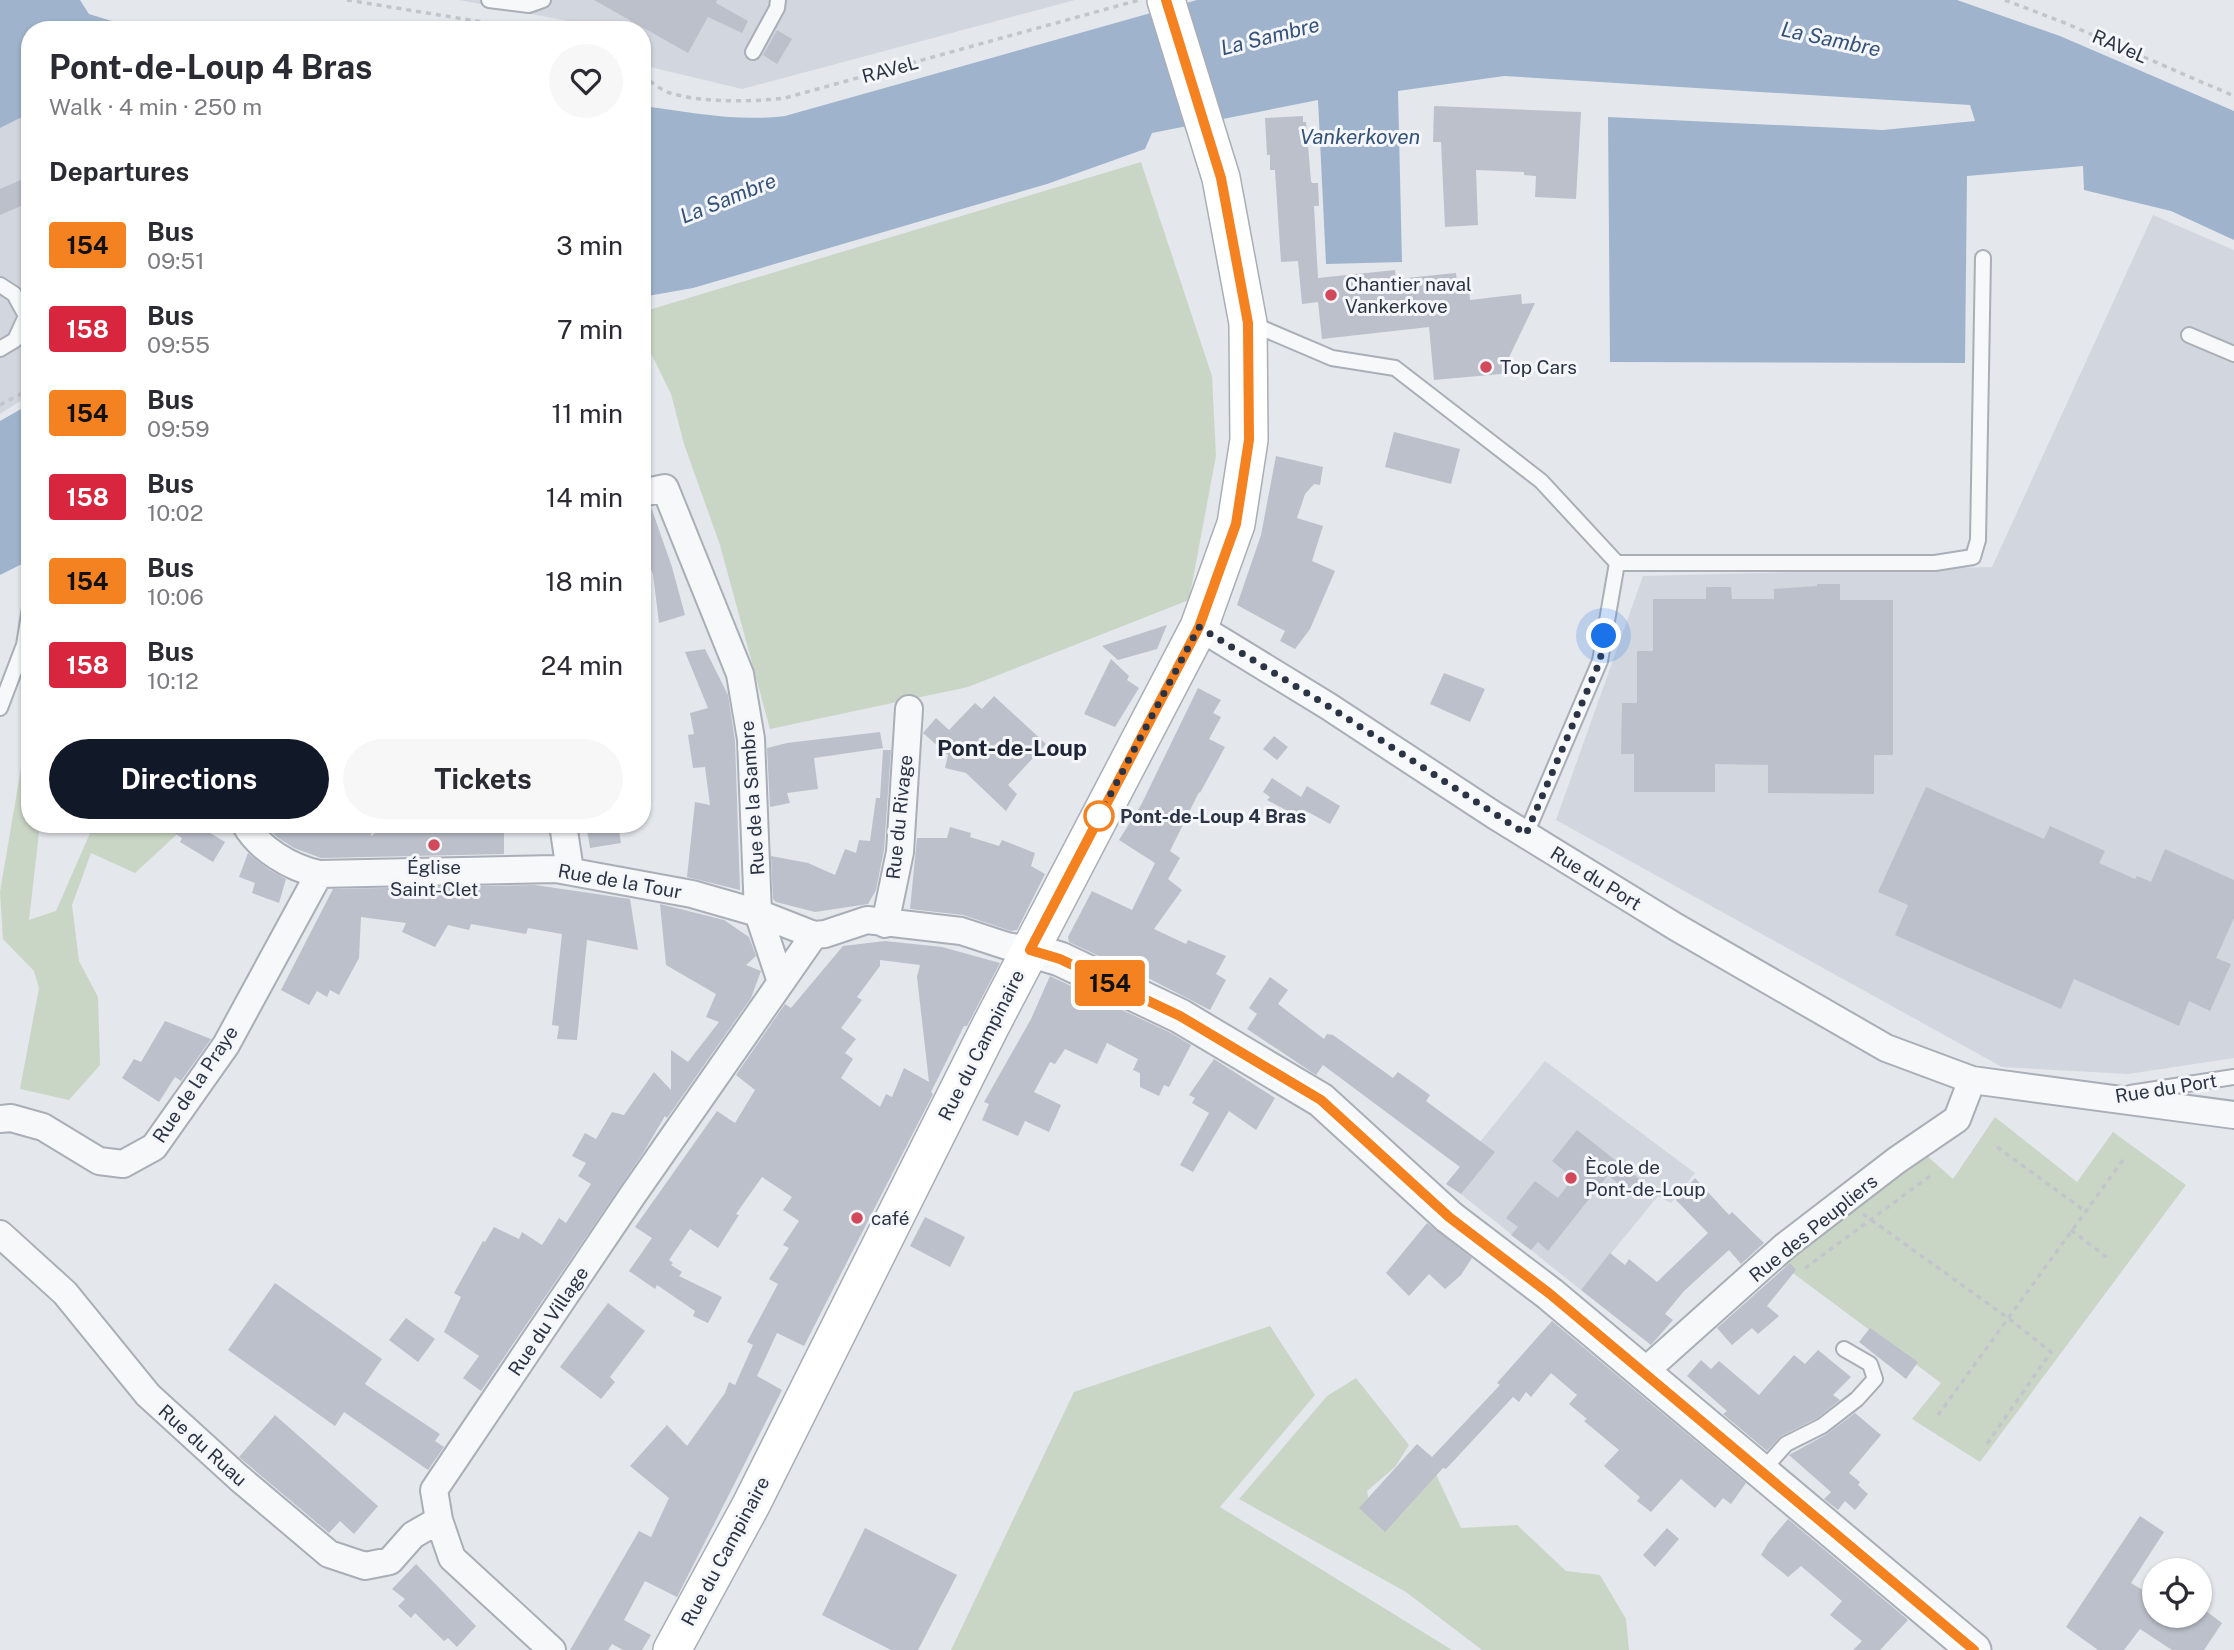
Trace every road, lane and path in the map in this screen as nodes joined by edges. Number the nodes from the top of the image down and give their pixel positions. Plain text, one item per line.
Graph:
1 (347, 0) edge
2 (489, 0) edge
3 (543, 0) edge
4 (778, 0) edge
5 (1112, 0) edge
6 (1139, 0) edge
7 (1166, 0) edge
8 (2005, 0) edge
9 (1115, 7) junction
10 (476, 21) edge
11 (753, 52) dead end
12 (651, 81) edge
13 (2234, 96) edge
14 (1983, 258) dead end
15 (0, 285) edge
16 (21, 304) edge
17 (1248, 323) junction
18 (21, 328) edge
19 (2189, 335) dead end
20 (0, 349) edge
21 (2234, 354) edge
22 (21, 394) edge
23 (0, 405) edge
24 (653, 490) edge
25 (1617, 563) junction
26 (1199, 627) junction
27 (21, 653) edge
28 (0, 708) edge
29 (909, 709) dead end
30 (250, 833) edge
31 (563, 833) edge
32 (1526, 834) junction
33 (569, 871) junction
34 (319, 874) junction
35 (758, 913) junction
36 (885, 924) junction
37 (814, 935) junction
38 (1030, 950) junction
39 (781, 982) junction
40 (2234, 1077) edge
41 (1972, 1080) junction
42 (2098, 1098) junction
43 (2234, 1115) edge
44 (0, 1119) edge
45 (1997, 1147) dead end
46 (2123, 1160) dead end
47 (1930, 1176) dead end
48 (1845, 1200) junction
49 (2085, 1211) junction
50 (1869, 1219) junction
51 (2071, 1230) junction
52 (0, 1234) edge
53 (2109, 1259) dead end
54 (1805, 1268) dead end
55 (2008, 1318) junction
56 (1844, 1349) dead end
57 (1644, 1372) junction
58 (1938, 1415) dead end
59 (1984, 1448) dead end
60 (1761, 1472) junction
61 (439, 1520) junction
62 (552, 1650) edge
63 (672, 1650) edge
64 (1975, 1650) edge

1 - 10 path
2 - 3 lane
4 - 11 lane
5 - 9 path
6 - 9 path, RAVeL / RAVeL
7 - 17 main road, Rue du Campinaire
8 - 13 path, RAVeL / RAVeL
9 - 12 path, RAVeL / RAVeL
14 - 25 lane
15 - 16 lane
17 - 25 lane
17 - 26 main road, Rue du Campinaire
18 - 20 lane
19 - 21 lane
22 - 23 path
24 - 35 street, Rue de la Sambre
25 - 32 lane
26 - 32 street, Rue du Port
26 - 38 main road, Rue du Campinaire
27 - 28 lane
29 - 36 street, Rue du Rivage
30 - 34 street, Rue de la Tour
31 - 33 street
32 - 41 street, Rue du Port
33 - 34 street, Rue de la Tour
33 - 35 street, Rue de la Tour
34 - 44 street, Rue de la Praye
35 - 37 street, Rue de la Tour
35 - 39 street, Rue de la Sambre
36 - 37 street
36 - 38 street
37 - 39 street, Rue du Village
38 - 57 street
38 - 63 main road, Rue du Campinaire
39 - 61 street, Rue du Village
40 - 42 lane, Rue du Port
41 - 42 street, Rue du Port
41 - 48 street, Rue des Peupliers
42 - 43 street, Rue du Port
45 - 49 path
46 - 49 path
47 - 50 path
48 - 50 path
48 - 57 street, Rue des Peupliers
49 - 51 path
50 - 54 path
50 - 55 path
51 - 53 path
51 - 55 path
52 - 61 street, Rue du Ruau
55 - 58 path
55 - 59 path
56 - 60 lane
57 - 60 street
60 - 64 street
61 - 62 street, Rue du Village

